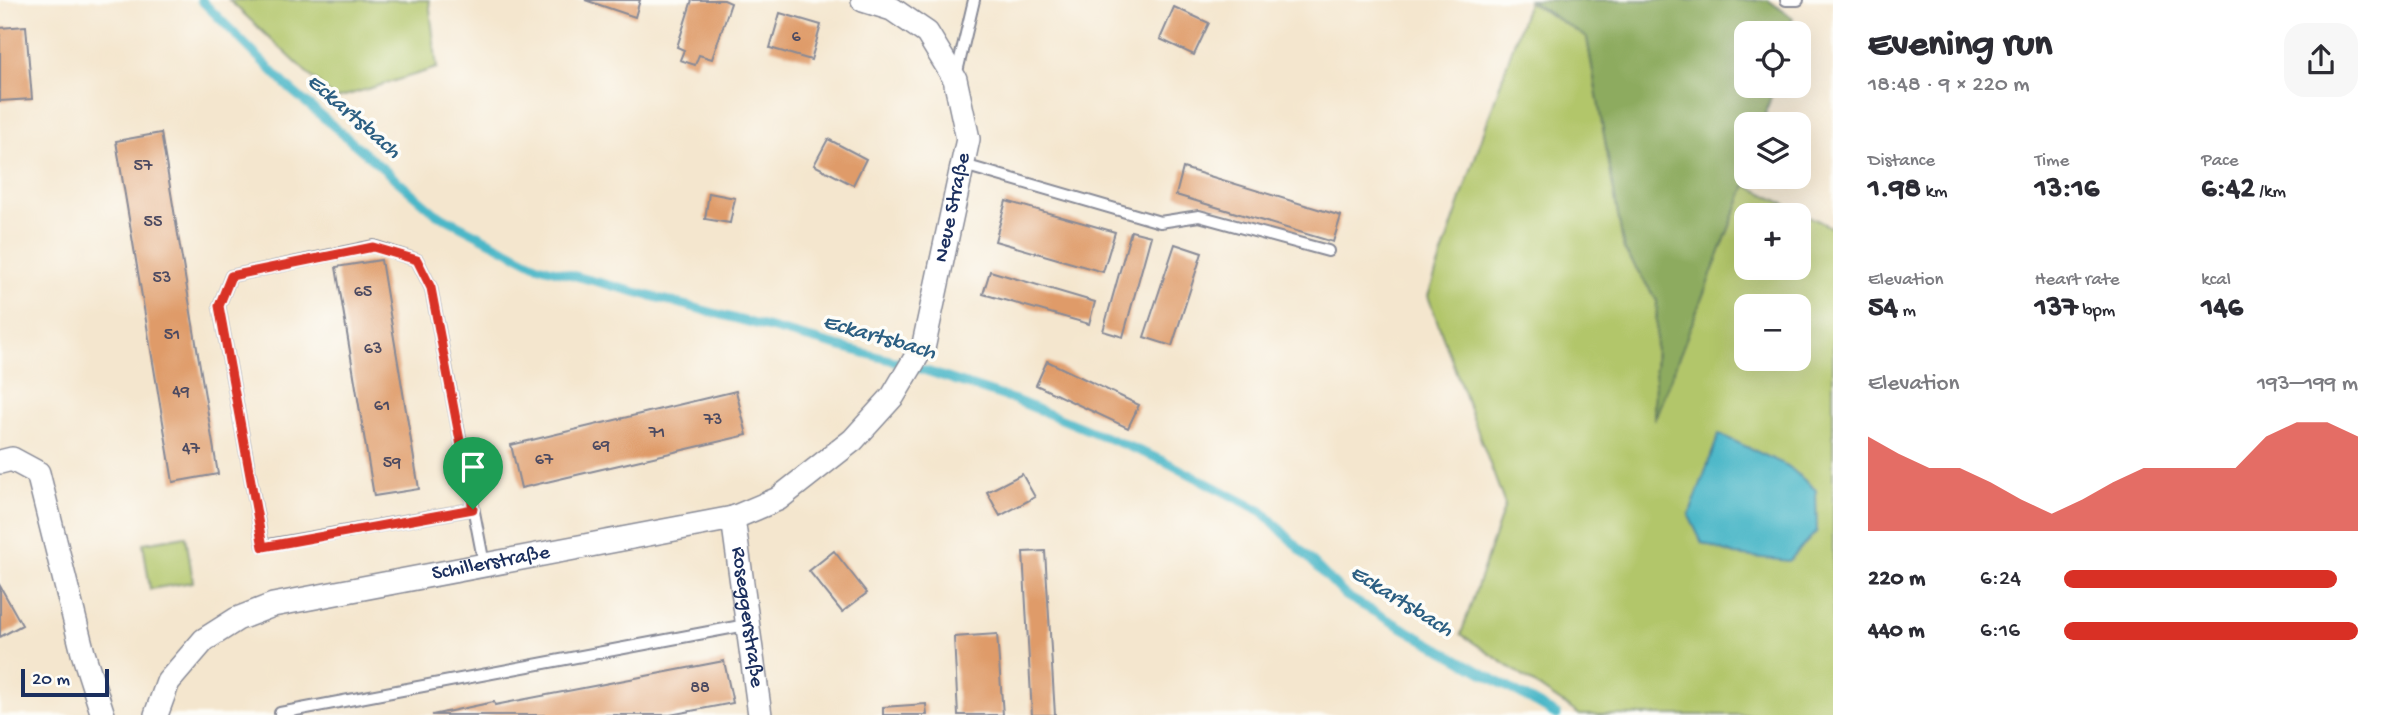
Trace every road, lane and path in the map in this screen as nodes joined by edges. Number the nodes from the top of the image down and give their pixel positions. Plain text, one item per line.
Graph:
1 (863, 0) edge
2 (974, 0) edge
3 (1786, 0) edge
4 (1798, 0) edge
5 (955, 79) junction
6 (964, 165) junction
7 (1328, 251) dead end
8 (853, 440) joint
9 (0, 462) edge
10 (473, 509) junction
11 (733, 519) junction
12 (484, 564) junction
13 (746, 625) junction
14 (280, 713) dead end
15 (103, 715) edge
16 (156, 715) edge
17 (760, 715) edge

1 - 5 street, Neue Straße
2 - 5 lane
3 - 4 lane
5 - 6 street, Neue Straße
6 - 7 lane
6 - 8 street, Neue Straße
8 - 11 street, Schillerstraße
9 - 15 street
10 - 10 lane
10 - 12 lane
11 - 12 street, Schillerstraße
11 - 13 street, Roseggerstraße
12 - 16 street, Schillerstraße
13 - 14 lane
13 - 17 street, Roseggerstraße

